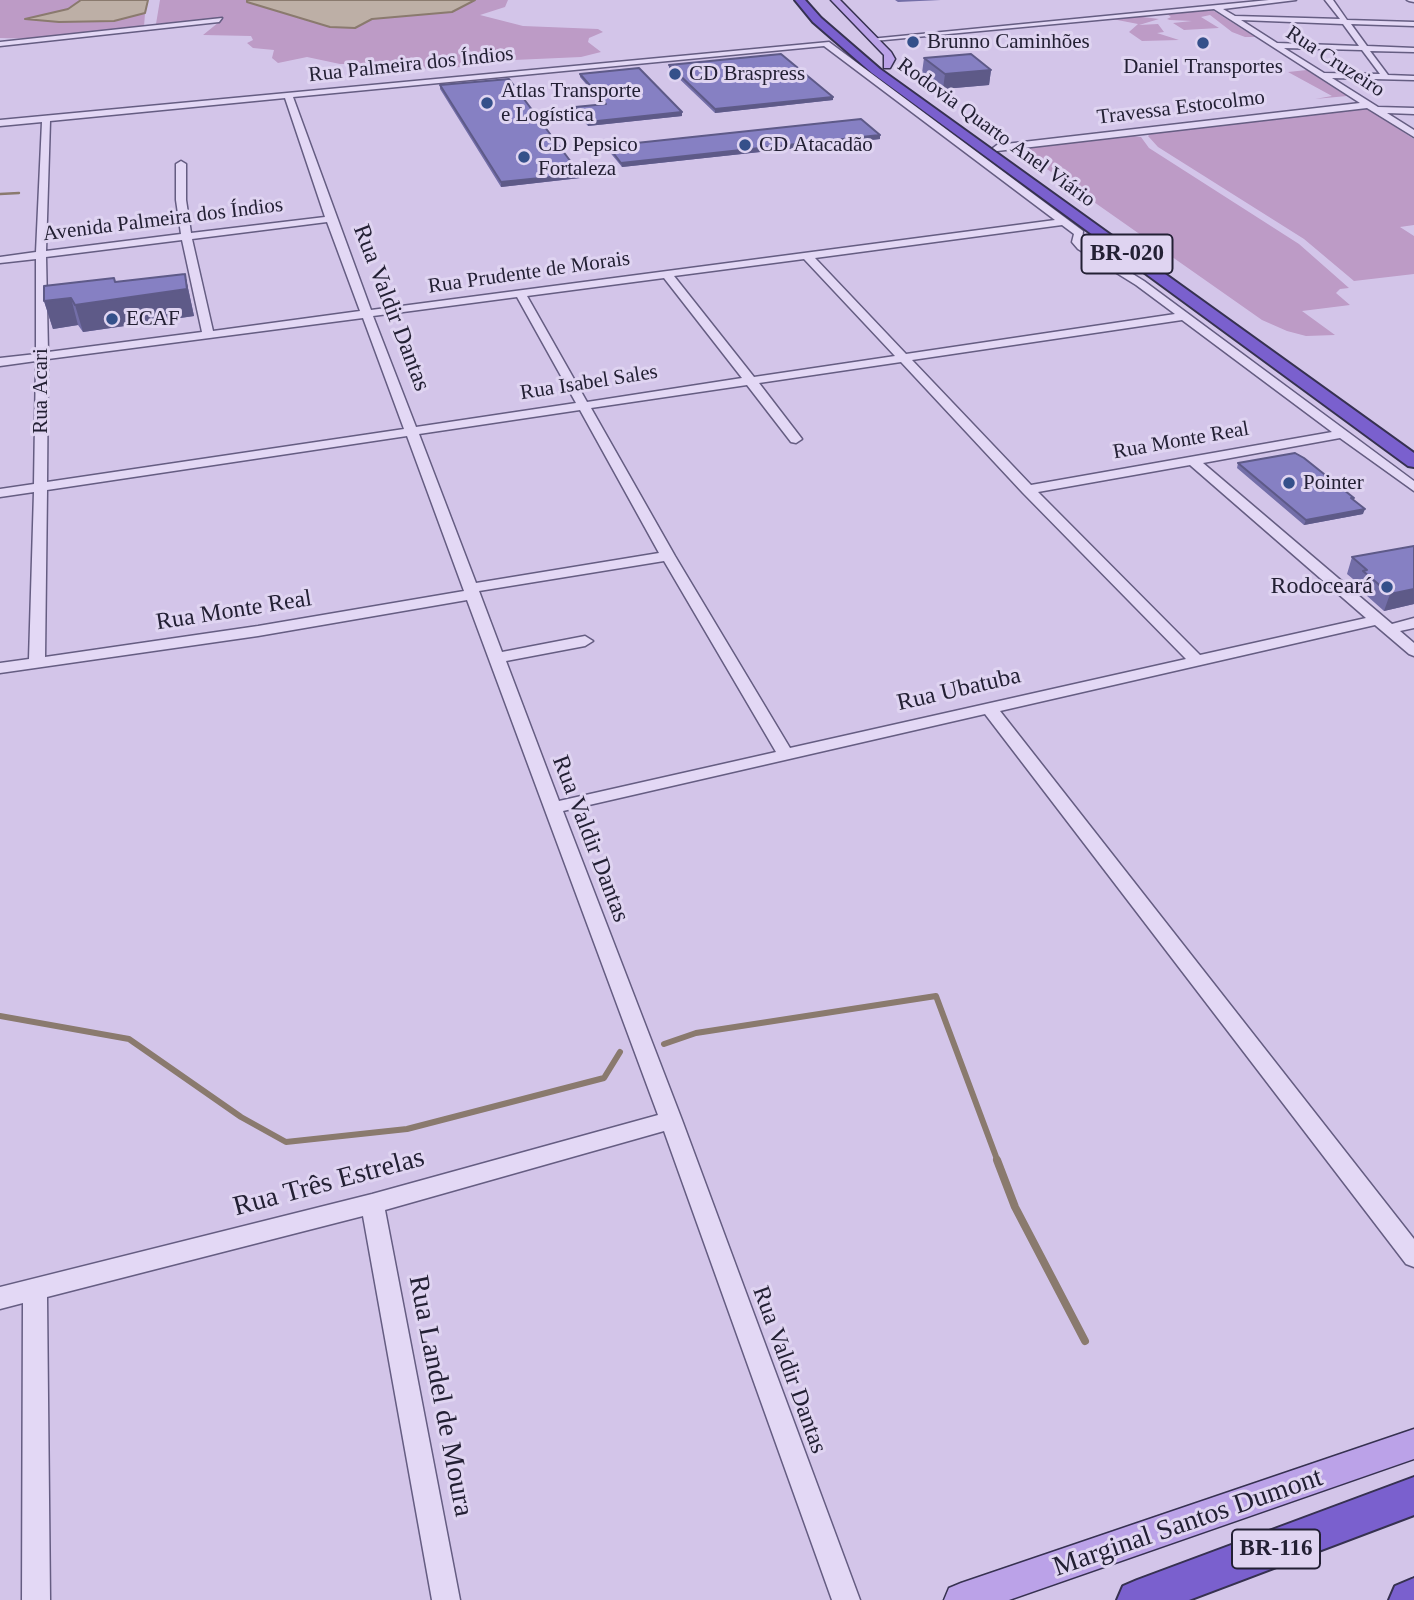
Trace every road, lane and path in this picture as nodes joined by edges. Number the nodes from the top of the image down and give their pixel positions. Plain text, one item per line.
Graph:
1 (790, 0) edge
2 (800, 0) edge
3 (822, 0) edge
4 (835, 0) edge
5 (1199, 0) edge
6 (1290, 0) edge
7 (1329, 0) edge
8 (1266, 3) junction
9 (1243, 5) junction
10 (1216, 7) junction
11 (1233, 18) junction
12 (1264, 19) junction
13 (219, 20) dead end
14 (1292, 20) junction
15 (1320, 21) junction
16 (1343, 21) junction
17 (1414, 24) edge
18 (867, 40) junction
19 (834, 43) junction
20 (0, 44) edge
21 (1276, 45) junction
22 (1364, 48) junction
23 (1414, 50) edge
24 (1324, 75) junction
25 (1386, 77) junction
26 (1414, 78) edge
27 (288, 95) junction
28 (1372, 107) junction
29 (1414, 111) edge
30 (46, 119) junction
31 (0, 123) edge
32 (1414, 134) edge
33 (998, 148) junction
34 (181, 163) dead end
35 (331, 219) junction
36 (1064, 222) junction
37 (1079, 233) junction
38 (187, 238) junction
39 (42, 254) junction
40 (807, 256) junction
41 (0, 260) edge
42 (1143, 266) junction
43 (667, 274) junction
44 (1140, 283) junction
45 (520, 293) junction
46 (368, 314) junction
47 (1185, 316) junction
48 (208, 335) junction
49 (41, 357) junction
50 (905, 358) junction
51 (0, 362) edge
52 (750, 380) junction
53 (584, 405) junction
54 (411, 432) junction
55 (1341, 434) junction
56 (796, 439) dead end
57 (1414, 446) edge
58 (1192, 460) junction
59 (1414, 463) edge
60 (39, 486) junction
61 (1414, 487) edge
62 (1028, 490) junction
63 (0, 492) edge
64 (668, 556) junction
65 (473, 591) junction
66 (1414, 624) edge
67 (1383, 625) junction
68 (585, 641) dead end
69 (1414, 651) edge
70 (496, 658) junction
71 (1196, 660) junction
72 (37, 663) junction
73 (0, 668) edge
74 (989, 708) junction
75 (786, 755) junction
76 (552, 808) junction
77 (671, 1120) junction
78 (372, 1204) junction
79 (1414, 1257) edge
80 (35, 1289) junction
81 (0, 1298) edge
82 (1414, 1444) edge
83 (1414, 1496) edge
84 (1414, 1598) edge
85 (36, 1600) edge
86 (446, 1600) edge
87 (846, 1600) edge
88 (961, 1600) edge
89 (1137, 1600) edge
90 (1409, 1600) edge

1 - 19 highway
2 - 19 highway, Rodovia Quarto Anel Viário / BR-020
3 - 18 highway, Rodovia Quarto Anel Viário / BR-020
4 - 18 main road, BR-020
5 - 10 street, Rua Cruzeiro
6 - 8 street
6 - 15 street
7 - 16 street
8 - 9 street
8 - 14 street
9 - 10 street
9 - 12 street
10 - 11 street, Rua Cruzeiro
10 - 18 street
11 - 12 street
11 - 21 street, Rua Cruzeiro
12 - 14 street
13 - 20 street
14 - 15 street
15 - 16 street
16 - 17 street
16 - 22 street
18 - 19 highway
18 - 33 highway, Rodovia Quarto Anel Viário / BR-020
19 - 27 street, Rua Palmeira dos Índios
19 - 36 street
19 - 42 highway, Rodovia Quarto Anel Viário / BR-020
21 - 22 street
21 - 24 street, Rua Cruzeiro
22 - 23 street
22 - 25 street
24 - 25 street
24 - 28 street, Rua Cruzeiro
25 - 26 street
27 - 30 street, Rua Palmeira dos Índios
27 - 35 street, Rua Valdir Dantas
28 - 29 street, Travessa Estocolmo
28 - 32 street, Rua Cruzeiro
28 - 33 street, Travessa Estocolmo
30 - 31 street, Rua Palmeira dos Índios
30 - 39 street, Rua Acari
33 - 57 highway, Rodovia Quarto Anel Viário / BR-020
34 - 38 street
35 - 38 street, Avenida Palmeira dos Índios
35 - 46 street, Rua Valdir Dantas
36 - 37 street
36 - 40 street, Rua Prudente de Morais
37 - 42 highway
37 - 44 street
38 - 39 street, Avenida Palmeira dos Índios
38 - 48 street
39 - 41 street, Avenida Palmeira dos Índios
39 - 49 street, Rua Acari
40 - 43 street, Rua Prudente de Morais
40 - 50 street
42 - 44 highway
42 - 59 highway, Rodovia Quarto Anel Viário / BR-020
43 - 45 street, Rua Prudente de Morais
43 - 52 street
44 - 47 street
45 - 46 street, Rua Prudente de Morais
45 - 53 street
46 - 48 street, Rua Prudente de Morais
46 - 54 street, Rua Valdir Dantas
47 - 50 street, Rua Isabel Sales
47 - 55 street
48 - 49 street, Rua Prudente de Morais
49 - 51 street, Rua Prudente de Morais
49 - 60 street, Rua Acari
50 - 52 street, Rua Isabel Sales
50 - 62 street
52 - 53 street, Rua Isabel Sales
52 - 56 street
53 - 54 street, Rua Isabel Sales
53 - 64 street
54 - 60 street, Rua Isabel Sales
54 - 65 street, Rua Valdir Dantas
55 - 58 street, Rua Monte Real
55 - 61 street
58 - 62 street, Rua Monte Real
58 - 67 street
60 - 63 street, Rua Isabel Sales
60 - 72 street, Rua Acari
62 - 71 street
64 - 65 street, Rua Monte Real
64 - 75 street
65 - 70 street, Rua Valdir Dantas
65 - 72 street, Rua Monte Real
66 - 67 street, Rua Ubatuba
67 - 69 street
67 - 71 street, Rua Ubatuba
68 - 70 street
70 - 76 street, Rua Valdir Dantas
71 - 74 street, Rua Ubatuba
72 - 73 street, Rua Monte Real
74 - 75 street, Rua Ubatuba
74 - 79 street
75 - 76 street, Rua Ubatuba
76 - 77 street, Rua Valdir Dantas
77 - 78 street, Rua Três Estrelas
77 - 87 street, Rua Valdir Dantas
78 - 80 street, Rua Três Estrelas
78 - 86 street, Rua Landel de Moura
80 - 81 street, Rua Três Estrelas
80 - 85 street
82 - 88 main road, Marginal Santos Dumont / BR-116
83 - 89 highway, BR-116
84 - 90 highway

